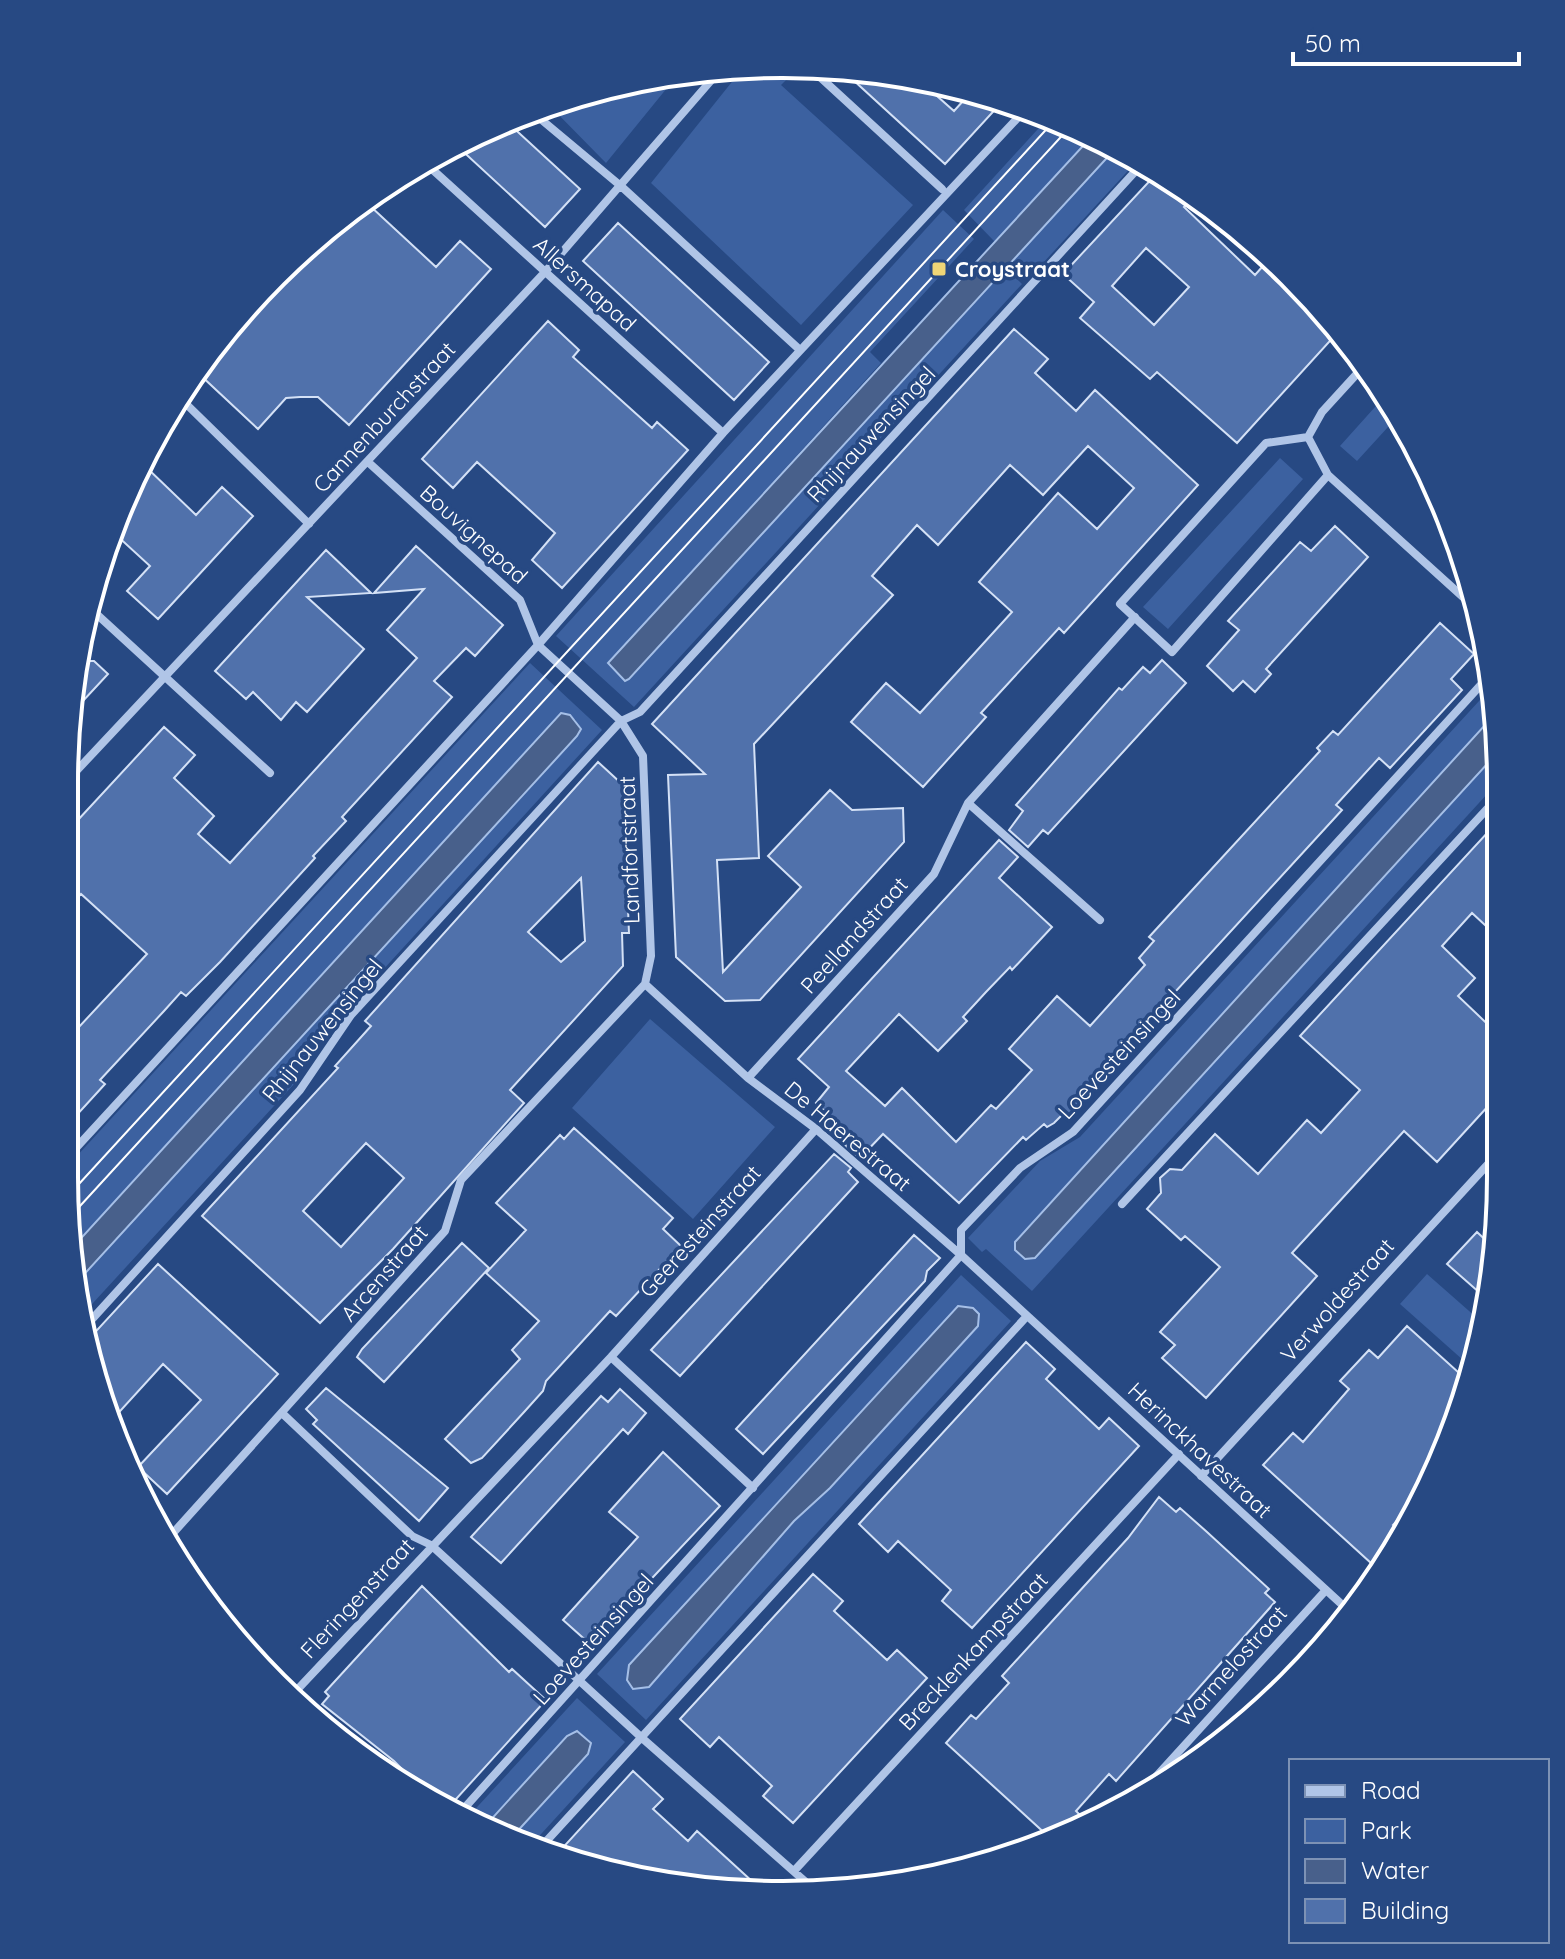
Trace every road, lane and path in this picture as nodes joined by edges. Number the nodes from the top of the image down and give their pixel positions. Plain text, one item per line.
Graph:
1 (823, 80) edge
2 (710, 82) edge
3 (1017, 118) edge
4 (542, 120) edge
5 (433, 170) edge
6 (1135, 172) edge
7 (622, 187) junction
8 (942, 189) dead end
9 (545, 272) junction
10 (800, 350) junction
11 (1356, 375) edge
12 (188, 406) edge
13 (723, 433) junction
14 (1308, 437) junction
15 (368, 462) junction
16 (1328, 475) junction
17 (309, 524) junction
18 (1462, 596) edge
19 (98, 616) edge
20 (1135, 617) junction
21 (538, 645) junction
22 (164, 675) junction
23 (1480, 686) edge
24 (621, 721) junction
25 (79, 768) edge
26 (270, 773) dead end
27 (968, 803) junction
28 (1487, 809) edge
29 (1100, 920) dead end
30 (645, 984) junction
31 (748, 1078) junction
32 (816, 1129) junction
33 (78, 1146) edge
34 (1487, 1165) edge
35 (1122, 1204) dead end
36 (961, 1255) junction
37 (1027, 1316) junction
38 (93, 1318) edge
39 (611, 1357) junction
40 (283, 1414) junction
41 (1179, 1454) junction
42 (1201, 1476) junction
43 (753, 1488) junction
44 (174, 1532) edge
45 (825, 1538) junction
46 (431, 1545) junction
47 (834, 1546) dead end
48 (1326, 1590) junction
49 (1342, 1604) edge
50 (579, 1680) junction
51 (299, 1688) edge
52 (642, 1738) junction
53 (1163, 1769) edge
54 (466, 1806) edge
55 (547, 1840) edge
56 (794, 1871) junction
57 (804, 1880) edge

1 - 8 street
2 - 7 street, Cannenburchstraat
3 - 10 street
4 - 7 street
5 - 9 street, Allersmapad
6 - 24 street, Rhijnauwensingel
7 - 9 street, Cannenburchstraat
7 - 10 street
9 - 13 street, Allersmapad
9 - 15 street, Cannenburchstraat
10 - 13 street
11 - 14 street
12 - 17 street
13 - 21 street
14 - 16 street
14 - 20 street
15 - 17 street, Cannenburchstraat
15 - 21 street, Bouvignepad
16 - 18 street
16 - 20 street
17 - 22 street, Cannenburchstraat
19 - 22 street
20 - 27 street, Peellandstraat
21 - 24 street
21 - 33 street
22 - 25 street, Cannenburchstraat
22 - 26 street
23 - 36 street, Loevesteinsingel
24 - 30 street, Landfortstraat
24 - 38 street, Rhijnauwensingel
27 - 29 street
27 - 31 street, Peellandstraat
28 - 35 street
30 - 31 street, De Haerestraat
30 - 40 street, Arcenstraat
31 - 32 street, De Haerestraat
32 - 36 street, De Haerestraat
32 - 39 street, Geeresteinstraat
34 - 42 street, Verwoldestraat
36 - 37 street, De Haerestraat
36 - 43 street, Loevesteinsingel
37 - 41 street, Herinckhavestraat
37 - 45 street
39 - 43 street
39 - 46 street, Geeresteinstraat
40 - 44 street, Arcenstraat
40 - 46 street, Fleringenstraat
41 - 42 street, Herinckhavestraat
41 - 56 street, Brecklenkampstraat
42 - 48 street, Herinckhavestraat
43 - 50 street, Loevesteinsingel
45 - 47 street
45 - 52 street
46 - 50 street, Fleringenstraat
46 - 51 street, Fleringenstraat
48 - 49 street, Herinckhavestraat
48 - 53 street, Warmelostraat
50 - 52 street, Fleringenstraat
50 - 54 street, Loevesteinsingel
52 - 55 street
52 - 56 street, Fleringenstraat
56 - 57 street, Fleringenstraat

